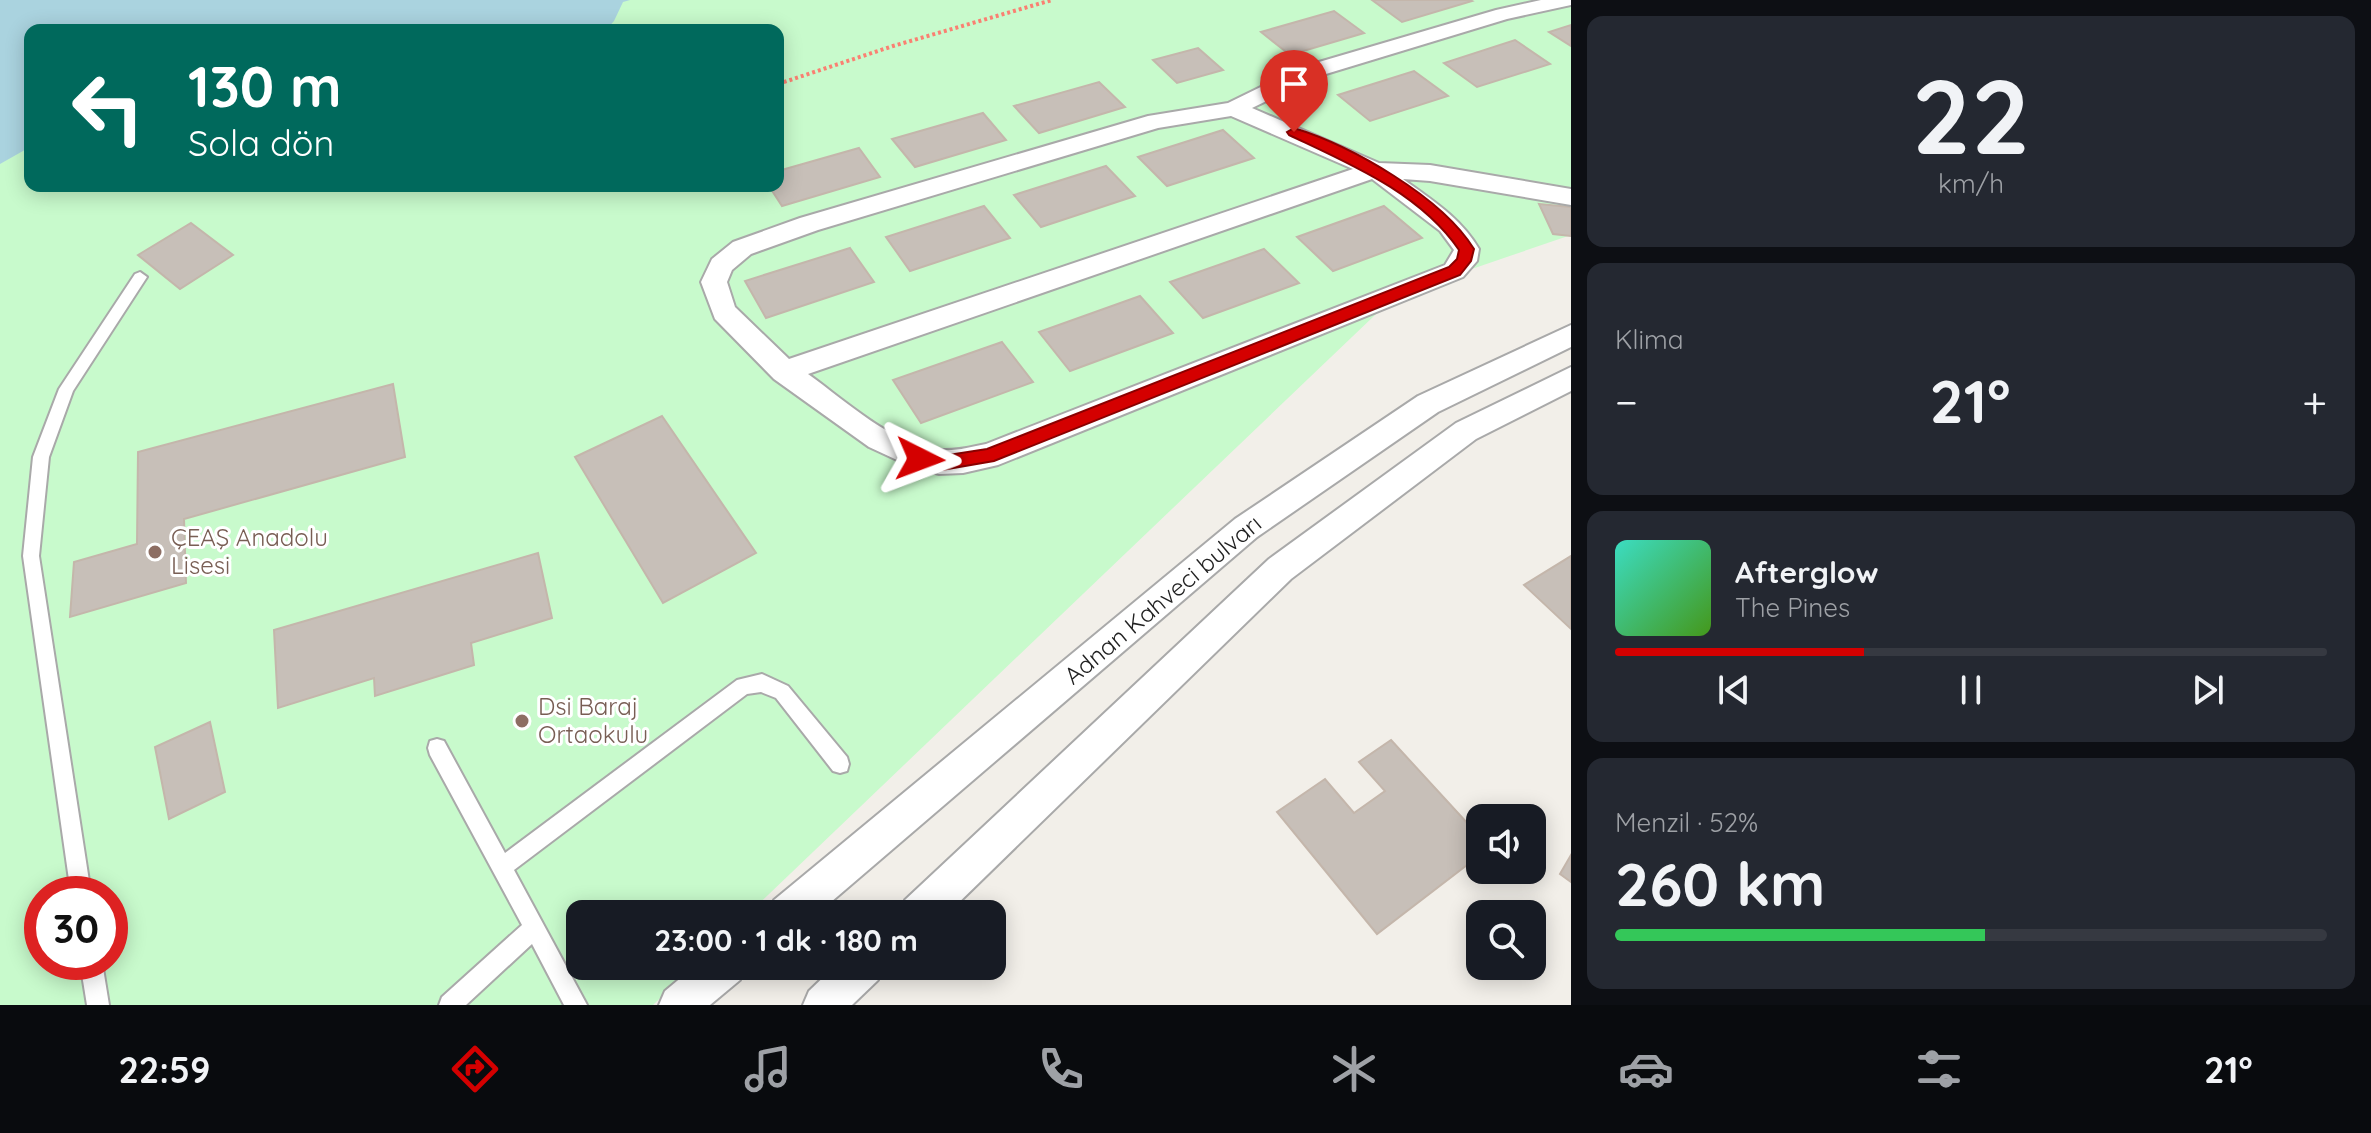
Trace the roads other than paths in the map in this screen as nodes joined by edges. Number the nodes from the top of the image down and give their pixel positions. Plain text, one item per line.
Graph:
1 (1569, 0) edge
2 (1233, 109) junction
3 (1375, 170) junction
4 (1571, 197) edge
5 (140, 277) dead end
6 (1571, 335) edge
7 (784, 371) junction
8 (1571, 378) edge
9 (437, 748) dead end
10 (840, 764) dead end
11 (502, 867) junction
12 (78, 876) edge
13 (805, 900) edge
14 (934, 900) edge
15 (534, 928) junction
16 (94, 980) edge
17 (709, 980) edge
18 (849, 980) edge
19 (98, 1005) edge
20 (450, 1005) edge
21 (576, 1005) edge
22 (679, 1005) edge
23 (823, 1005) edge

1 - 2 street
2 - 3 street
2 - 7 street
3 - 4 street
3 - 7 street
3 - 7 street
5 - 12 lane
6 - 13 street, Adnan Kahveci bulvarı
8 - 14 street
9 - 11 lane
10 - 11 lane
11 - 15 lane
15 - 20 lane
15 - 21 lane
16 - 19 lane
17 - 22 street
18 - 23 street

